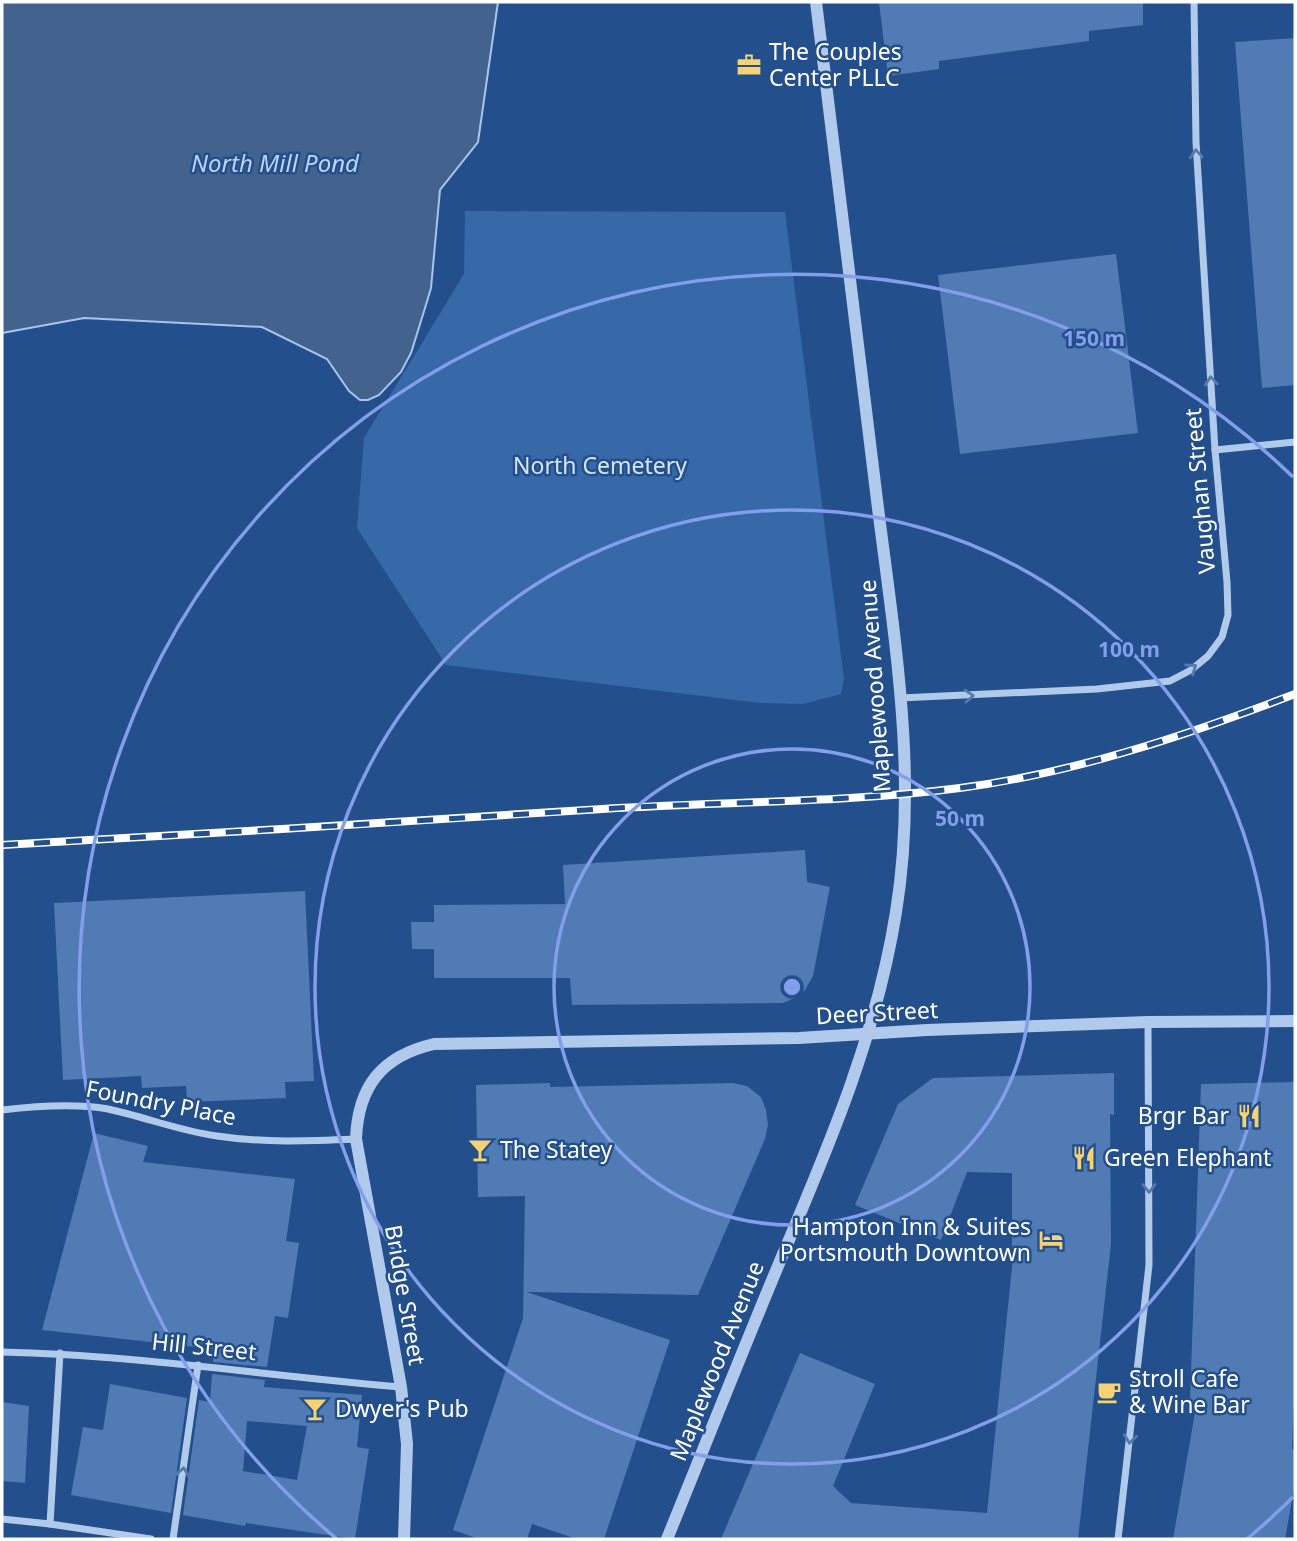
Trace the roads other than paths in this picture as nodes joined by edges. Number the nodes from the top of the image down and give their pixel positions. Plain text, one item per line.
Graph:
1 (816, 2) edge
2 (1194, 2) edge
3 (1295, 442) edge
4 (1215, 450) junction
5 (900, 698) junction
6 (1295, 1021) edge
7 (1148, 1022) junction
8 (868, 1034) junction
9 (383, 1068) joint
10 (2, 1110) edge
11 (356, 1139) junction
12 (2, 1352) edge
13 (60, 1353) junction
14 (198, 1365) junction
15 (401, 1387) junction
16 (2, 1519) edge
17 (50, 1524) junction
18 (150, 1539) edge
19 (173, 1539) edge
20 (404, 1539) edge
21 (667, 1539) edge
22 (1118, 1539) edge

1 - 5 street, Maplewood Avenue
4 -> 2 street, Vaughan Street
3 - 4 street
5 -> 4 street, Vaughan Street
5 - 8 street, Maplewood Avenue
6 - 7 street, Deer Street
7 - 8 street, Deer Street
7 -> 22 street
8 - 9 street, Deer Street
8 - 21 street, Maplewood Avenue
9 - 11 street, Bridge Street
10 - 11 street, Foundry Place
11 - 15 street, Bridge Street
12 - 13 street, Hill Street
13 - 14 street, Hill Street
13 - 17 street
14 - 15 street, Hill Street
19 -> 14 street
15 - 20 street, Bridge Street
16 - 17 street
17 - 18 street

